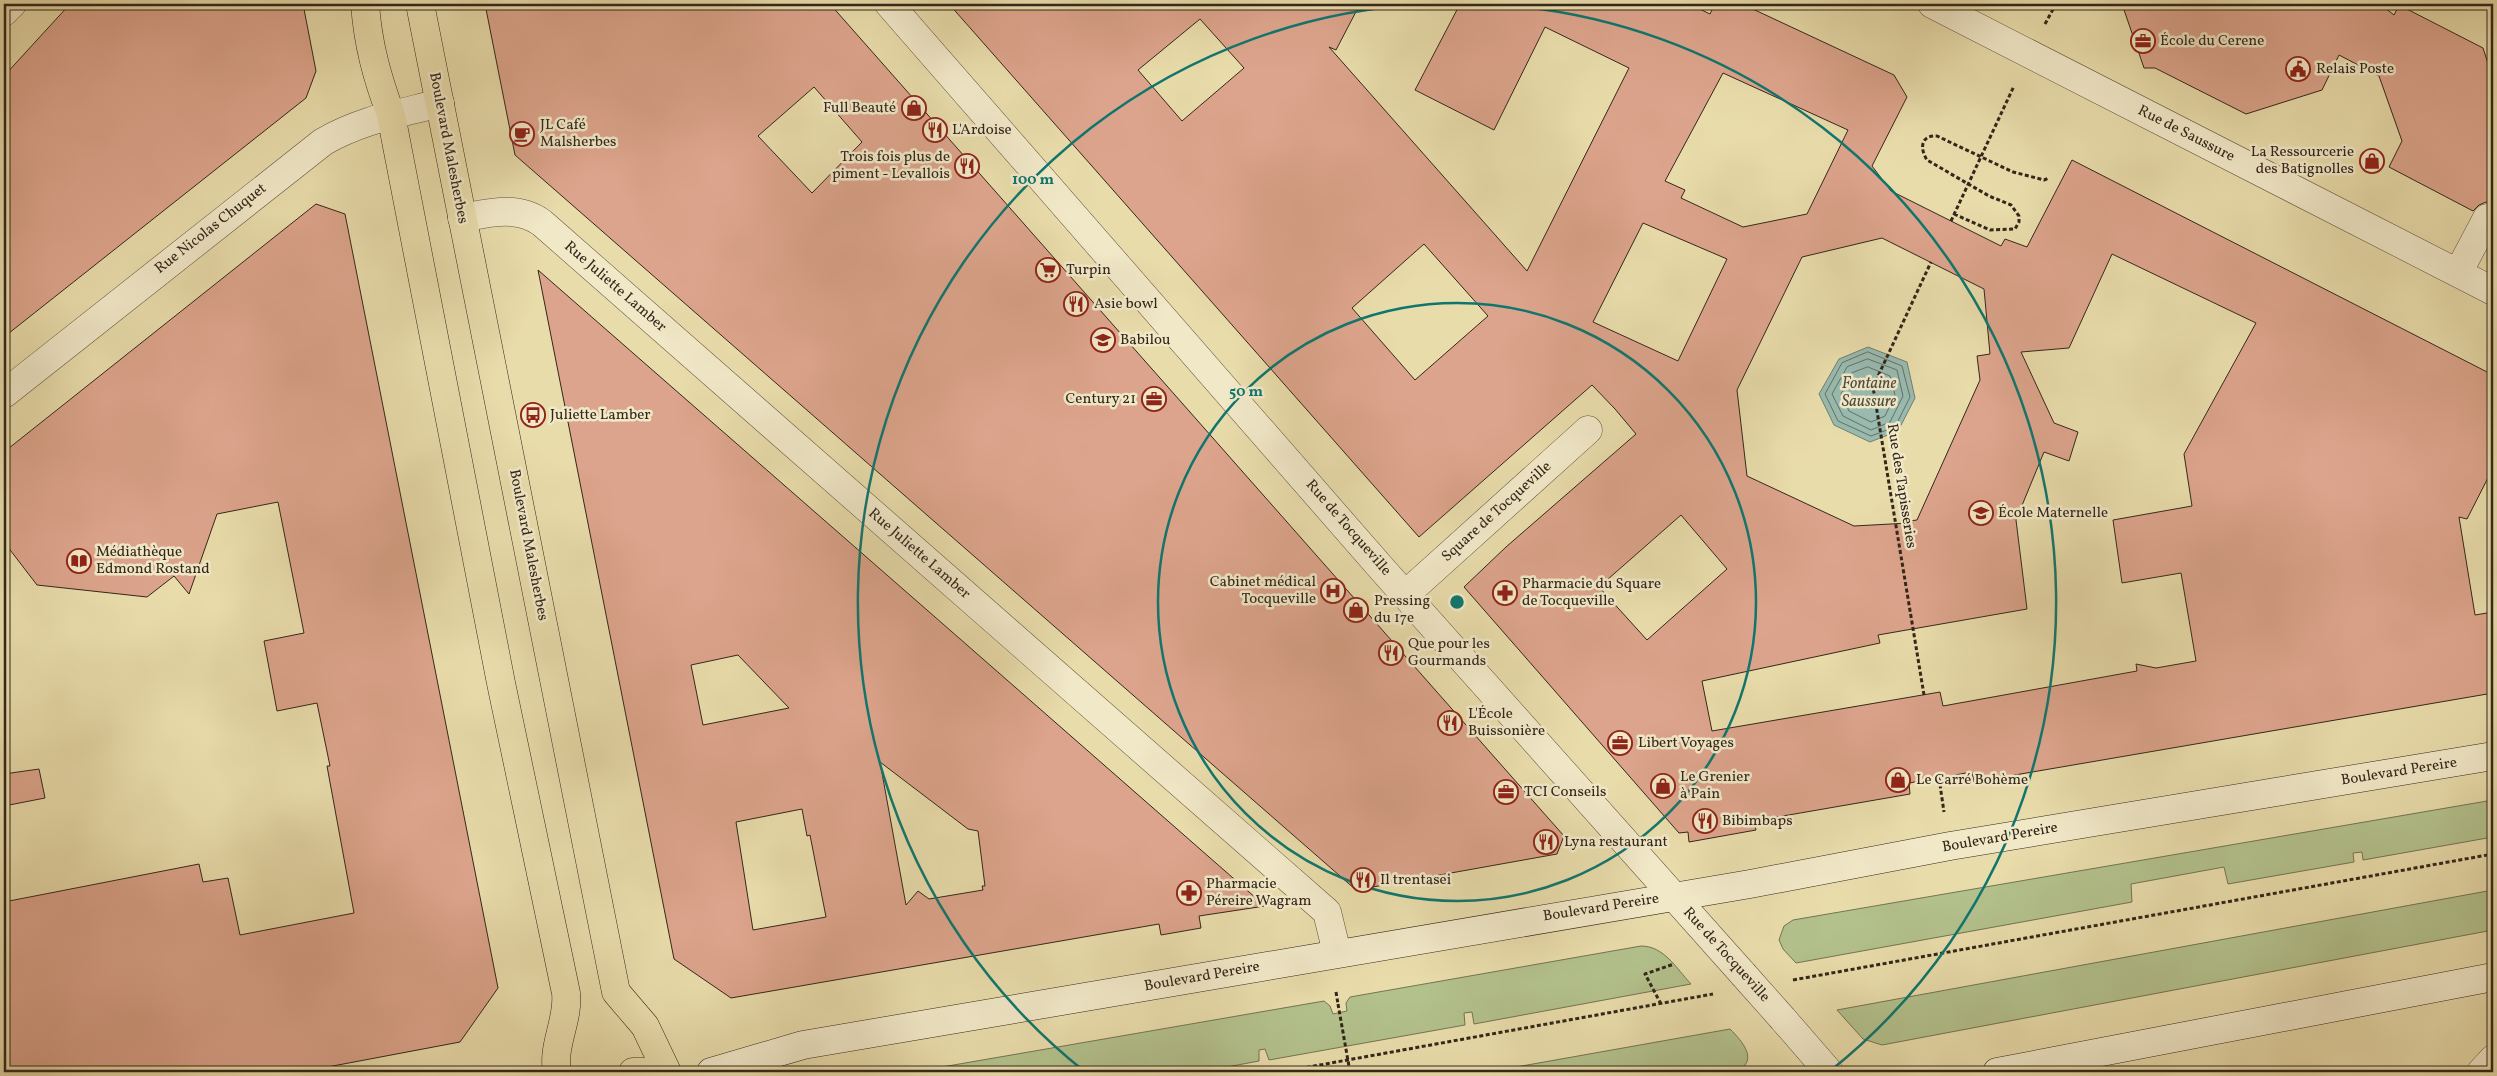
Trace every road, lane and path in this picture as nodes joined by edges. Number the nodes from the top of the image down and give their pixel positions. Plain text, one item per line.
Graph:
1 (12, 4) edge
2 (365, 4) edge
3 (420, 4) edge
4 (889, 4) edge
5 (1932, 4) edge
6 (4, 12) edge
7 (2018, 78) dead end
8 (440, 103) junction
9 (391, 115) junction
10 (1980, 158) junction
11 (2049, 178) dead end
12 (1968, 184) junction
13 (1954, 214) junction
14 (462, 218) junction
15 (2487, 218) dead end
16 (1951, 221) dead end
17 (1931, 262) dead end
18 (2458, 273) junction
19 (2493, 291) edge
20 (4, 394) edge
21 (1588, 430) dead end
22 (1406, 594) junction
23 (1924, 694) dead end
24 (2493, 756) edge
25 (2493, 854) edge
26 (1674, 896) junction
27 (1337, 953) junction
28 (1674, 964) dead end
29 (2493, 978) edge
30 (1789, 980) dead end
31 (1336, 992) dead end
32 (1721, 993) dead end
33 (1661, 1004) junction
34 (2493, 1059) edge
35 (557, 1072) edge
36 (633, 1072) edge
37 (660, 1072) edge
38 (667, 1072) edge
39 (711, 1072) edge
40 (1281, 1072) edge
41 (1350, 1072) edge
42 (1829, 1072) edge
43 (1997, 1072) edge
44 (2481, 1072) edge

1 - 6 street
2 - 9 main road
3 - 8 main road, Boulevard Malesherbes
4 - 22 street, Rue de Tocqueville
5 - 18 street, Rue de Saussure
7 - 10 path
8 - 9 street, Rue Nicolas Chuquet
8 - 14 main road, Boulevard Malesherbes
9 - 20 street, Rue Nicolas Chuquet
9 - 35 main road
10 - 11 path
10 - 12 path
10 - 12 path
12 - 13 path
12 - 13 path
13 - 16 path
14 - 27 street, Rue Juliette Lamber
14 - 38 main road, Boulevard Malesherbes
15 - 18 street
17 - 23 path, Rue des Tapisseries
18 - 19 street, Rue de Saussure
21 - 22 street, Square de Tocqueville
22 - 26 street, Rue de Tocqueville
24 - 26 street, Boulevard Pereire
25 - 30 path
26 - 27 street, Boulevard Pereire
26 - 42 street, Rue de Tocqueville, bridge
27 - 39 street, Boulevard Pereire
28 - 33 path
29 - 43 street
31 - 41 path, bridge
32 - 33 path
33 - 40 path
34 - 44 street
36 - 37 main road

